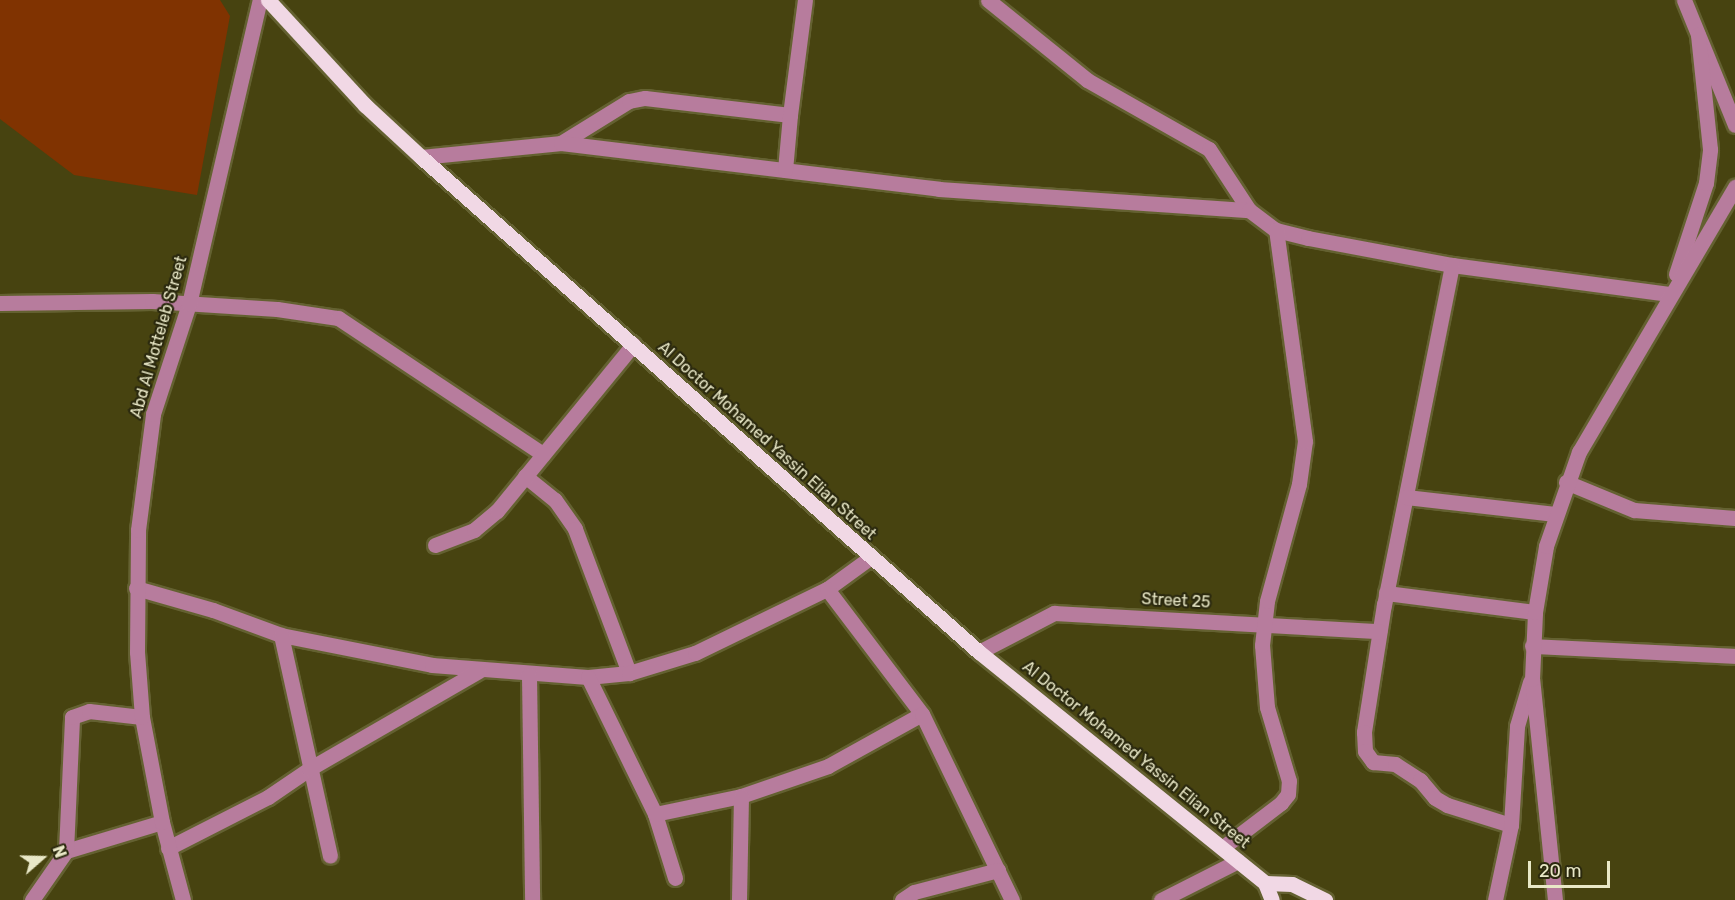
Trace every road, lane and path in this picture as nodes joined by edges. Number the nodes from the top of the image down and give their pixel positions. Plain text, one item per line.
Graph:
1 (260, 0) edge
2 (268, 0) edge
3 (805, 0) edge
4 (988, 0) edge
5 (1684, 0) edge
6 (1698, 35) junction
7 (1730, 96) edge
8 (790, 115) junction
9 (1735, 125) edge
10 (561, 143) junction
11 (421, 157) junction
12 (785, 170) junction
13 (1735, 187) edge
14 (1250, 210) junction
15 (1276, 230) junction
16 (1452, 265) junction
17 (1669, 294) junction
18 (0, 303) edge
19 (189, 304) junction
20 (633, 345) junction
21 (543, 454) junction
22 (525, 476) junction
23 (1566, 482) junction
24 (1406, 497) junction
25 (1555, 514) junction
26 (1735, 519) edge
27 (435, 545) dead end
28 (871, 557) junction
29 (136, 588) junction
30 (827, 590) junction
31 (1386, 593) junction
32 (1535, 612) junction
33 (1263, 624) junction
34 (1380, 631) junction
35 (281, 635) junction
36 (1532, 646) junction
37 (979, 652) junction
38 (1735, 656) edge
39 (479, 671) junction
40 (629, 673) junction
41 (529, 675) junction
42 (588, 677) junction
43 (1532, 679) junction
44 (922, 714) junction
45 (142, 717) junction
46 (309, 769) junction
47 (741, 796) junction
48 (655, 814) junction
49 (162, 822) junction
50 (1510, 825) junction
51 (168, 848) junction
52 (1222, 848) junction
53 (66, 851) junction
54 (330, 856) dead end
55 (1238, 861) junction
56 (998, 870) junction
57 (675, 878) dead end
58 (1265, 883) junction
59 (32, 900) edge
60 (183, 900) edge
61 (532, 900) edge
62 (740, 900) edge
63 (902, 900) edge
64 (1012, 900) edge
65 (1161, 900) edge
66 (1272, 900) edge
67 (1324, 900) edge
68 (1496, 900) edge
69 (1555, 900) edge

1 - 19 street, Abd Al Motteleb Street
2 - 11 main road, Al Doctor Mohamed Yassin Elian Street
3 - 8 street
4 - 14 street
5 - 6 street
6 - 7 street
6 - 17 street
7 - 9 street
8 - 10 street
8 - 12 street
10 - 11 street
10 - 12 street
11 - 20 main road, Al Doctor Mohamed Yassin Elian Street
12 - 14 street
13 - 17 street
14 - 15 street
15 - 16 street
15 - 33 street
16 - 17 street
16 - 24 street
17 - 23 street
18 - 19 street
19 - 21 street
19 - 29 street, Abd Al Motteleb Street
20 - 21 street
20 - 28 main road, Al Doctor Mohamed Yassin Elian Street
21 - 22 street
22 - 27 street
22 - 40 street
23 - 25 street
23 - 26 street
24 - 25 street
24 - 31 street
25 - 32 street
28 - 30 street
28 - 37 main road, Al Doctor Mohamed Yassin Elian Street
29 - 35 street
29 - 45 street, Abd Al Motteleb Street
30 - 40 street
30 - 44 street
31 - 32 street
31 - 34 street
32 - 36 street
33 - 34 street, Street 25
33 - 37 street, Street 25
33 - 52 street
34 - 50 street
35 - 39 street
35 - 46 street
36 - 38 street
36 - 43 street
37 - 52 main road, Al Doctor Mohamed Yassin Elian Street
39 - 41 street
39 - 46 street
40 - 42 street
41 - 42 street
41 - 61 street
42 - 48 street
43 - 50 street
43 - 69 street
44 - 47 street
44 - 56 street
45 - 49 street, Abd Al Motteleb Street
45 - 53 street
46 - 51 street
46 - 54 street
47 - 48 street
47 - 62 street
48 - 57 street
49 - 51 street, Abd Al Motteleb Street
49 - 53 street
50 - 68 street
51 - 60 street, Abd Al Motteleb Street
52 - 55 main road, Al Doctor Mohamed Yassin Elian Street
53 - 59 street
55 - 58 main road, Al Doctor Mohamed Yassin Elian Street
55 - 65 street
56 - 63 street
56 - 64 street
58 - 66 main road, Al Doctor Mohamed Yassin Elian Street
58 - 67 main road

